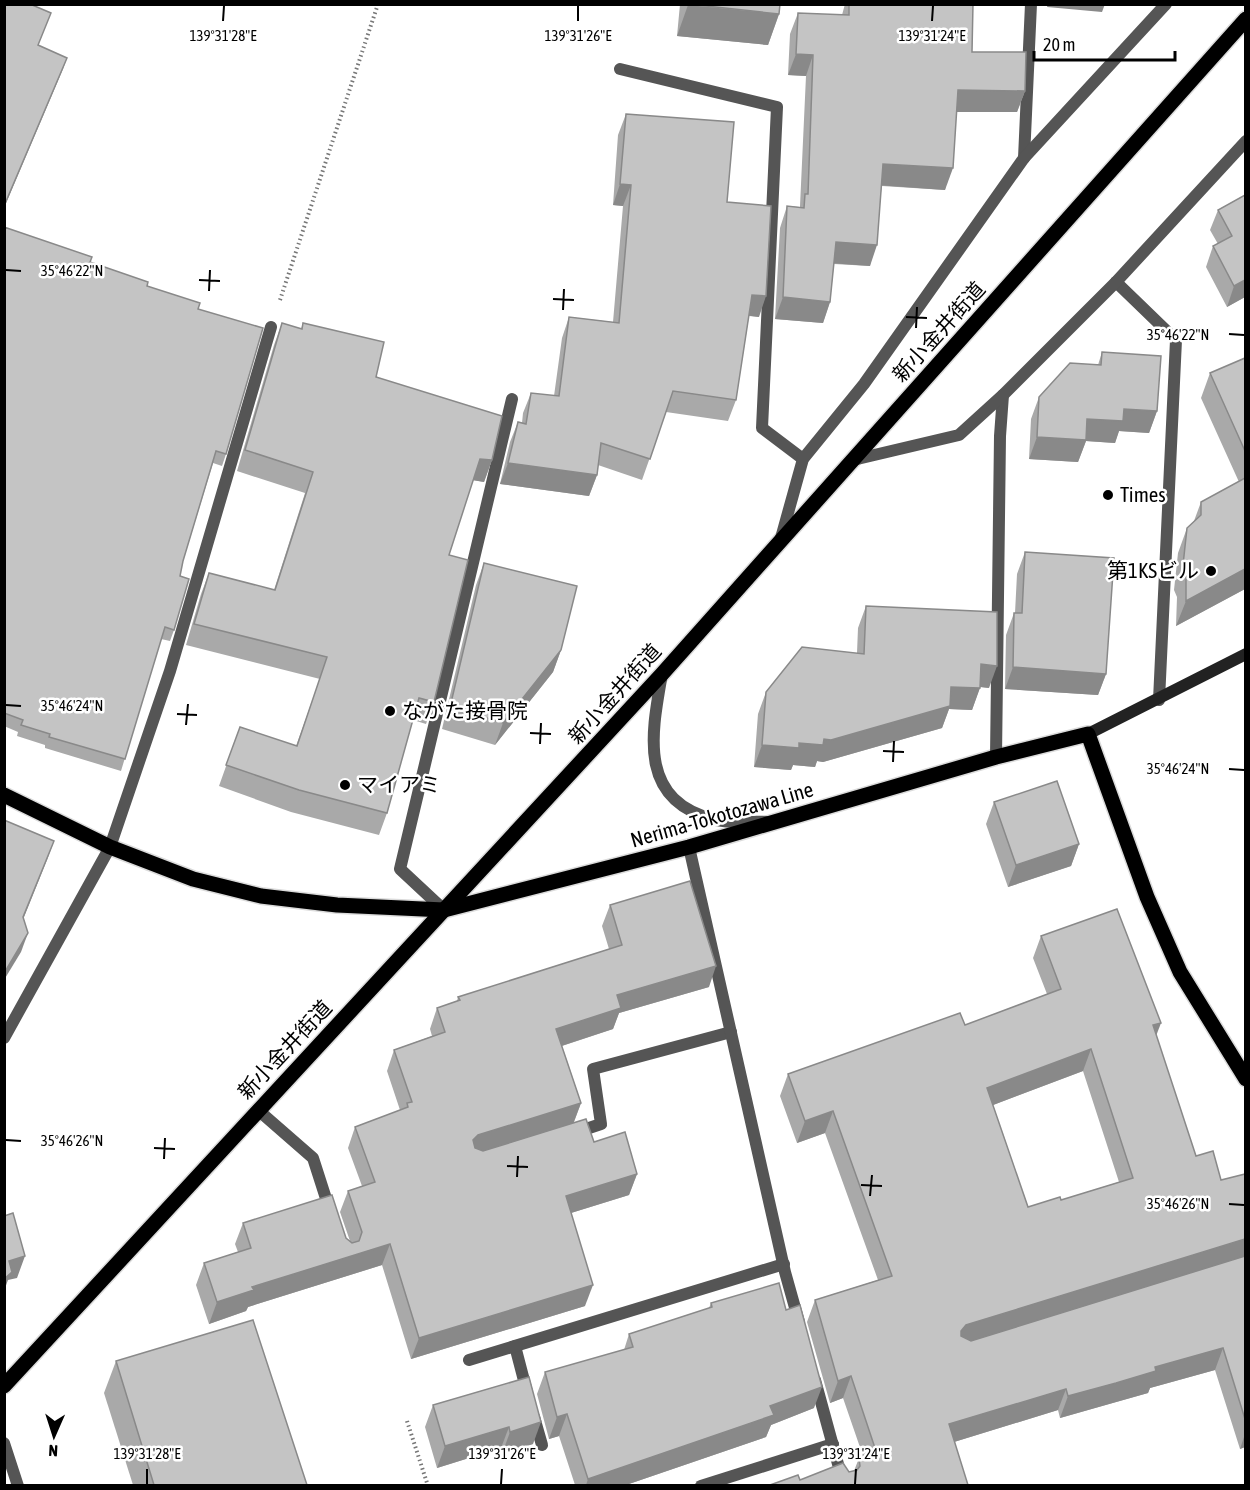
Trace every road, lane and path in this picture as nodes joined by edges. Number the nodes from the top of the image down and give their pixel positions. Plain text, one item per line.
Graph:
1 (378, 4) edge
2 (1031, 4) edge
3 (1166, 4) edge
4 (1245, 19) edge
5 (620, 69) dead end
6 (1245, 141) edge
7 (1024, 158) junction
8 (1116, 282) junction
9 (271, 327) joint
10 (1003, 395) junction
11 (512, 399) dead end
12 (803, 459) junction
13 (853, 460) junction
14 (782, 538) junction
15 (1245, 654) edge
16 (662, 674) junction
17 (1159, 700) junction
18 (1088, 734) junction
19 (996, 757) junction
20 (4, 795) edge
21 (779, 822) junction
22 (110, 847) junction
23 (689, 847) junction
24 (444, 910) junction
25 (731, 1032) junction
26 (4, 1038) edge
27 (1245, 1078) edge
28 (258, 1110) junction
29 (558, 1137) edge
30 (335, 1223) edge
31 (784, 1264) junction
32 (804, 1340) edge
33 (514, 1346) junction
34 (469, 1360) dead end
35 (810, 1363) edge
36 (4, 1386) edge
37 (407, 1421) dead end
38 (4, 1443) edge
39 (833, 1444) junction
40 (542, 1445) edge
41 (18, 1485) edge
42 (428, 1485) edge
43 (701, 1485) edge
44 (844, 1485) edge

1 - 9 path
2 - 7 street
3 - 7 street
4 - 13 main road, 新小金井街道
5 - 12 street
6 - 8 street
7 - 12 street
8 - 10 street
8 - 17 street
9 - 22 street
10 - 13 street
10 - 19 street
11 - 24 street
12 - 14 street
13 - 14 main road, 新小金井街道
14 - 16 main road, 新小金井街道
15 - 17 street
16 - 21 street
16 - 24 main road, 新小金井街道
17 - 18 street
18 - 19 main road, Nerima-Tokotozawa Line
18 - 27 main road
19 - 21 main road, Nerima-Tokotozawa Line
20 - 22 main road, Nerima-Tokotozawa Line
21 - 23 main road, Nerima-Tokotozawa Line
22 - 24 main road, Nerima-Tokotozawa Line
22 - 26 street
23 - 24 main road, Nerima-Tokotozawa Line
23 - 25 street
24 - 28 main road, 新小金井街道
25 - 29 street
25 - 31 street
28 - 30 street
28 - 36 main road, 新小金井街道
31 - 32 street
31 - 33 street
33 - 34 street
33 - 40 street
35 - 39 street
37 - 42 path
38 - 41 street
39 - 43 street
39 - 44 street

